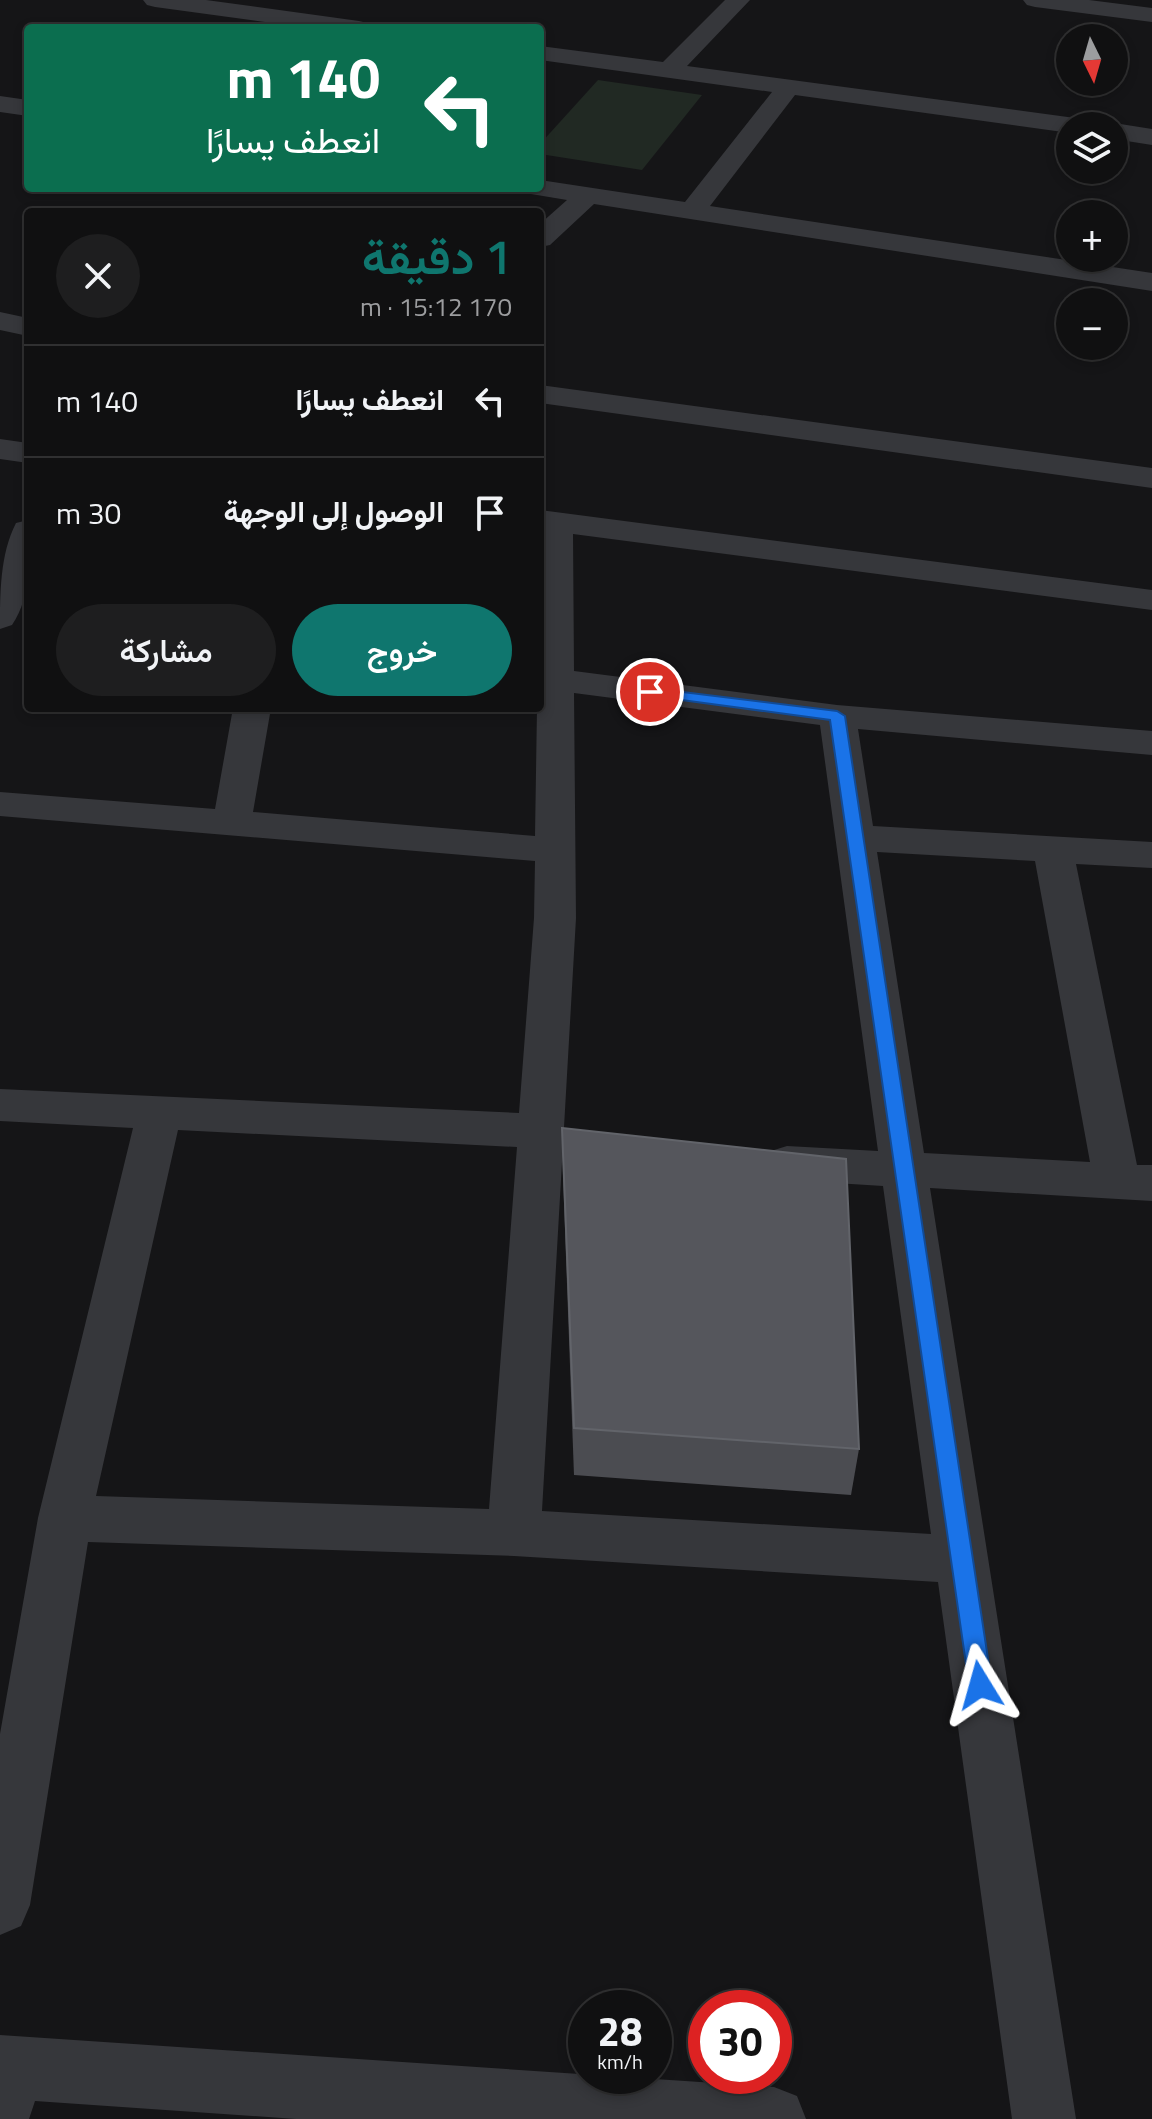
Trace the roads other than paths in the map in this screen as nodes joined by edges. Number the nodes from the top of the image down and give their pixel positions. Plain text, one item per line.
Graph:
1 (155, 0) edge
2 (738, 0) edge
3 (1035, 0) edge
4 (1152, 15) edge
5 (330, 24) edge
6 (548, 54) edge
7 (669, 70) junction
8 (789, 87) junction
9 (0, 104) edge
10 (24, 107) edge
11 (1056, 123) edge
12 (1128, 133) edge
13 (1152, 137) edge
14 (544, 189) edge
15 (588, 195) junction
16 (692, 211) junction
17 (544, 235) edge
18 (1152, 282) edge
19 (0, 321) edge
20 (24, 326) edge
21 (544, 395) edge
22 (0, 449) edge
23 (24, 452) edge
24 (1152, 478) edge
25 (548, 521) edge
26 (24, 541) edge
27 (3, 597) edge
28 (1152, 600) edge
29 (556, 680) junction
30 (251, 712) edge
31 (837, 716) junction
32 (1152, 743) edge
33 (0, 804) edge
34 (232, 823) junction
35 (856, 838) junction
36 (553, 850) junction
37 (1053, 850) junction
38 (1152, 855) edge
39 (0, 1105) edge
40 (159, 1113) junction
41 (541, 1140) junction
42 (588, 1153) edge
43 (746, 1161) edge
44 (904, 1170) junction
45 (1135, 1182) edge
46 (65, 1518) junction
47 (514, 1533) junction
48 (962, 1560) junction
49 (0, 1905) edge
50 (3, 2082) edge
51 (774, 2119) edge
52 (1044, 2119) edge

1 - 5 street
2 - 7 street
3 - 4 street
6 - 7 street
7 - 8 street
8 - 11 street
8 - 16 street
9 - 10 street
12 - 13 street
14 - 15 street
15 - 16 street
15 - 17 street
16 - 18 street
19 - 20 street
21 - 24 street
22 - 23 street
25 - 28 street
25 - 29 street
26 - 27 street
29 - 31 street
29 - 36 street
30 - 34 street
31 - 32 street
31 - 35 street
33 - 34 street
34 - 36 street
35 - 37 street
35 - 44 street
36 - 41 street
37 - 38 street
37 - 45 street
39 - 40 street
40 - 41 street
40 - 46 street
41 - 42 street
41 - 47 street
43 - 44 street
44 - 45 street
44 - 48 street
46 - 47 street
46 - 49 street
47 - 48 street
48 - 52 street
50 - 51 street

